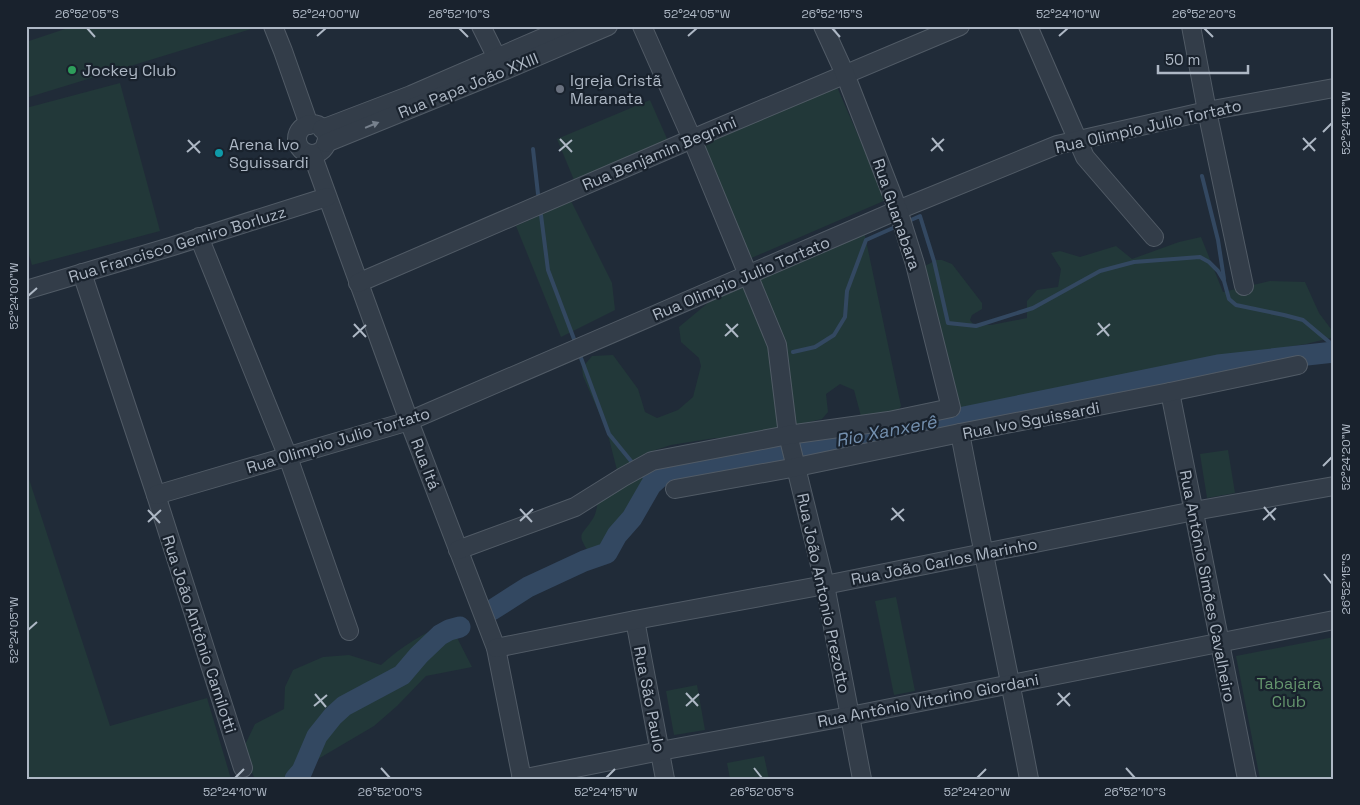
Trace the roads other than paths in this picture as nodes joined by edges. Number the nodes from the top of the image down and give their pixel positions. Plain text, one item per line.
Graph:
1 (273, 26) edge
2 (481, 26) edge
3 (570, 26) edge
4 (608, 26) edge
5 (642, 26) edge
6 (823, 26) edge
7 (960, 26) edge
8 (1028, 26) edge
9 (1191, 26) edge
10 (551, 43) junction
11 (500, 65) junction
12 (845, 74) junction
13 (1334, 88) edge
14 (1207, 111) junction
15 (319, 132) junction
16 (692, 139) junction
17 (1078, 139) junction
18 (312, 154) junction
19 (327, 197) junction
20 (898, 210) junction
21 (200, 237) junction
22 (1154, 237) dead end
23 (82, 273) junction
24 (749, 274) junction
25 (358, 282) junction
26 (1244, 286) dead end
27 (26, 290) edge
28 (1298, 365) dead end
29 (1170, 392) junction
30 (950, 408) joint
31 (409, 421) junction
32 (960, 433) junction
33 (793, 452) junction
34 (288, 457) junction
35 (1334, 486) edge
36 (674, 490) dead end
37 (156, 495) junction
38 (1194, 511) junction
39 (458, 550) junction
40 (983, 553) junction
41 (825, 585) junction
42 (635, 620) junction
43 (1334, 620) edge
44 (349, 631) dead end
45 (1220, 643) junction
46 (496, 648) junction
47 (1011, 684) junction
48 (850, 716) junction
49 (660, 751) junction
50 (243, 768) dead end
51 (522, 779) edge
52 (665, 779) edge
53 (862, 779) edge
54 (1029, 779) edge
55 (1247, 779) edge

1 - 15 street
2 - 11 street
3 - 10 street, Rua Papa João XXIII
4 - 10 street, Rua Papa João XXIII
5 - 16 street, Rua João Antonio Prezotto
6 - 12 street, Rua Guanabara
7 - 12 street, Rua Benjamin Begnini
8 - 17 street
9 - 14 street
10 - 11 street, Rua Papa João XXIII
11 - 15 street, Rua Papa João XXIII
12 - 16 street, Rua Benjamin Begnini
12 - 20 street, Rua Guanabara
13 - 14 street, Rua Olimpio Julio Tortato
14 - 17 street, Rua Olimpio Julio Tortato
14 - 26 street
15 - 18 street
15 - 18 street
16 - 24 street, Rua João Antonio Prezotto
16 - 25 street, Rua Benjamin Begnini
17 - 20 street, Rua Olimpio Julio Tortato
17 - 22 street
18 - 19 street, Rua Itá
19 - 21 street, Rua Francisco Gemiro Borluzz
19 - 25 street, Rua Itá
20 - 24 street, Rua Olimpio Julio Tortato
20 - 30 street, Rua Guanabara
21 - 23 street, Rua Francisco Gemiro Borluzz
21 - 34 street
23 - 27 street, Rua Francisco Gemiro Borluzz
23 - 37 street, Rua João Antônio Camilotti
24 - 31 street, Rua Olimpio Julio Tortato
24 - 33 street, Rua João Antonio Prezotto
25 - 31 street, Rua Itá
28 - 29 street, Rua Ivo Sguissardi
29 - 32 street, Rua Ivo Sguissardi
29 - 38 street, Rua Antônio Simões Cavalheiro
30 - 33 street, Rua Ivo Sguissardi
31 - 34 street, Rua Olimpio Julio Tortato
31 - 39 street, Rua Itá
32 - 33 street, Rua Ivo Sguissardi
32 - 40 street
33 - 36 street, Rua Ivo Sguissardi
33 - 39 street, Rua Ivo Sguissardi
33 - 41 street, Rua João Antonio Prezotto
34 - 37 street, Rua Olimpio Julio Tortato
34 - 44 street
35 - 38 street, Rua João Carlos Marinho
37 - 50 street, Rua João Antônio Camilotti
38 - 40 street, Rua João Carlos Marinho
38 - 45 street, Rua Antônio Simões Cavalheiro
39 - 46 street, Rua Itá
40 - 41 street, Rua João Carlos Marinho
40 - 47 street
41 - 42 street, Rua João Carlos Marinho
41 - 48 street, Rua João Antonio Prezotto
42 - 46 street, Rua João Carlos Marinho
42 - 49 street, Rua São Paulo
43 - 45 street, Rua Antônio Vitorino Giordani
45 - 47 street, Rua Antônio Vitorino Giordani
45 - 55 street, Rua Antônio Simões Cavalheiro
46 - 51 street, Rua Itá
47 - 48 street, Rua Antônio Vitorino Giordani
47 - 54 street
48 - 49 street, Rua Antônio Vitorino Giordani
48 - 53 street, Rua João Antonio Prezotto
49 - 51 street, Rua Antônio Vitorino Giordani
49 - 52 street, Rua São Paulo

